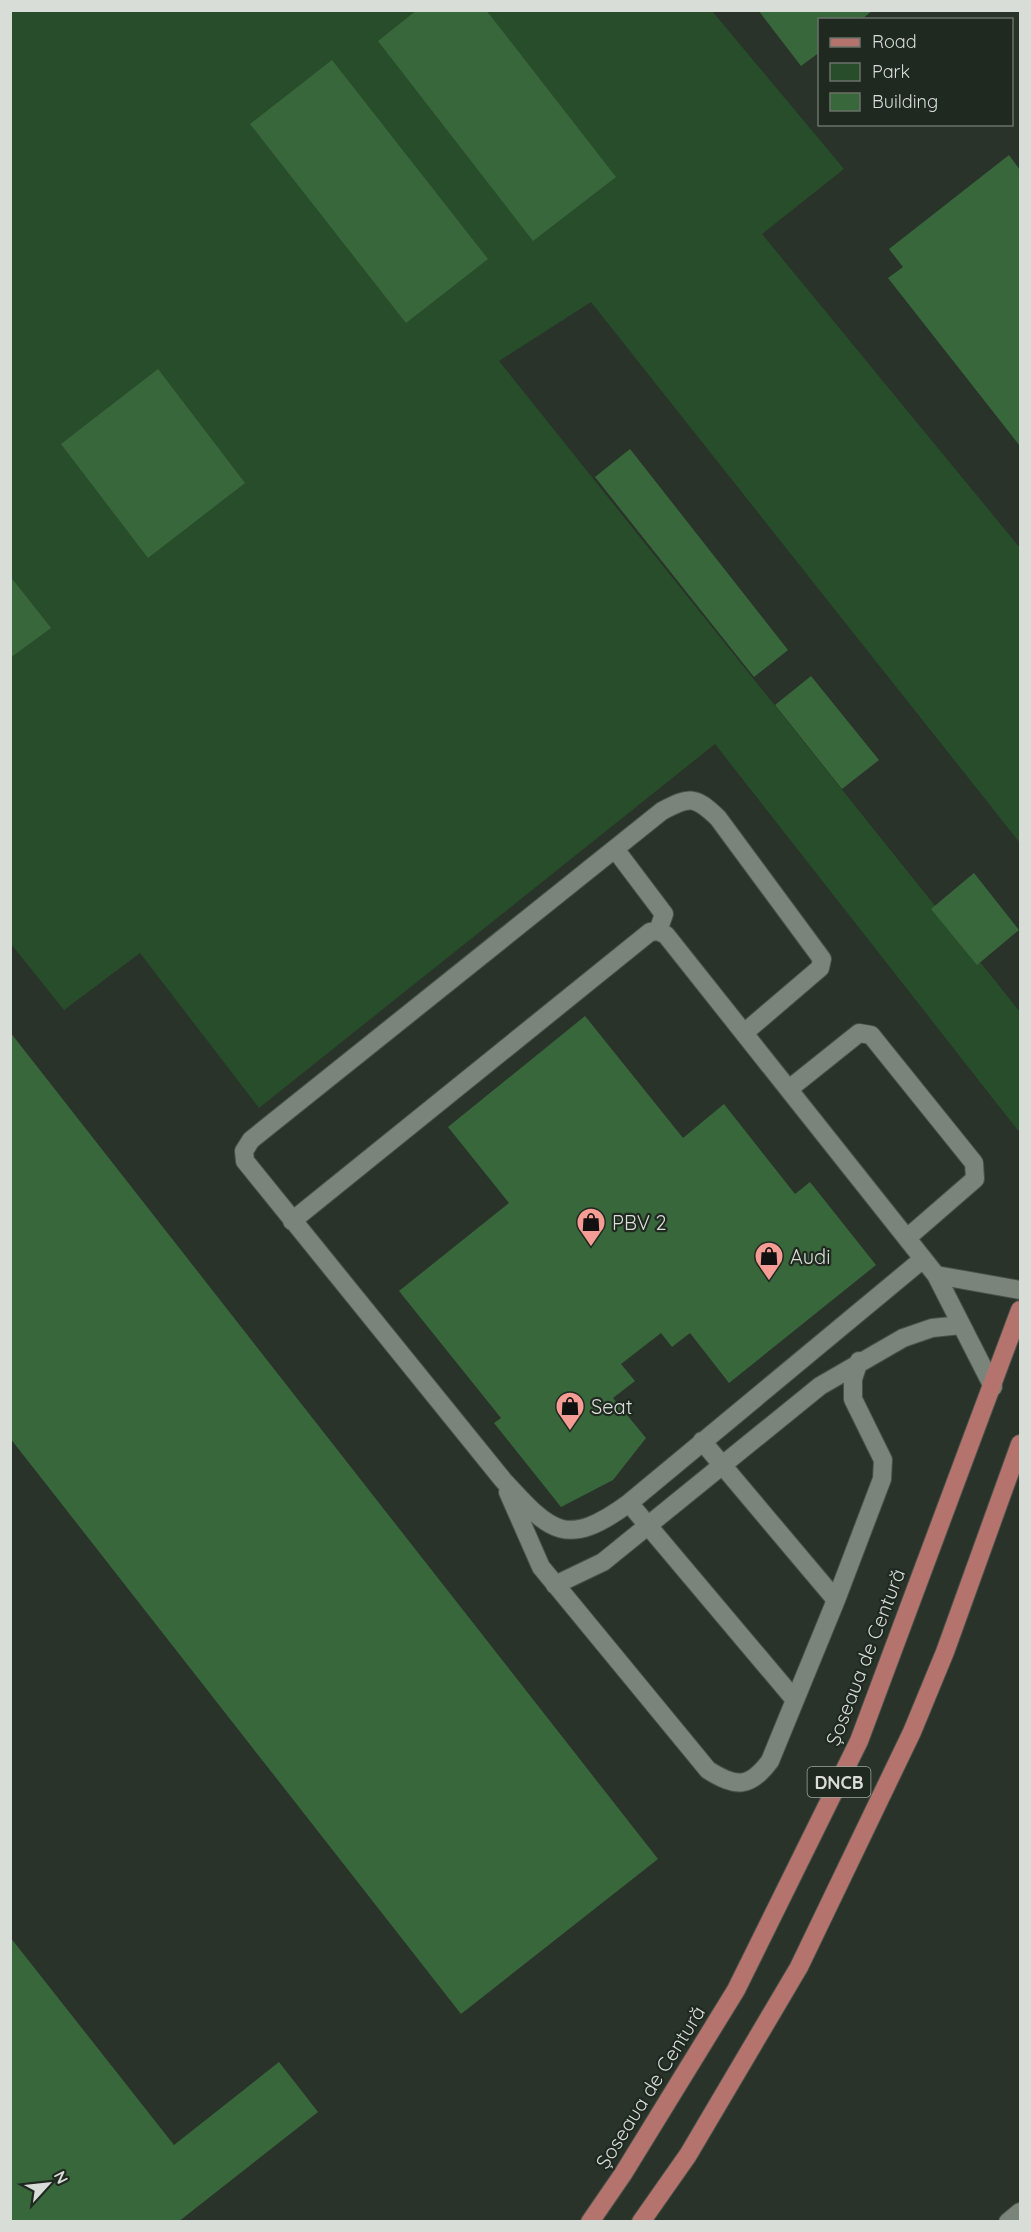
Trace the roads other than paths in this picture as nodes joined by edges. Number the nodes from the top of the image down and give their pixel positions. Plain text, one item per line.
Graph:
1 (615, 849) junction
2 (658, 931) junction
3 (744, 1033) junction
4 (789, 1089) junction
5 (292, 1221) junction
6 (907, 1238) junction
7 (923, 1259) junction
8 (936, 1275) junction
9 (1020, 1290) edge
10 (1020, 1310) edge
11 (962, 1325) junction
12 (859, 1361) junction
13 (993, 1387) junction
14 (702, 1441) junction
15 (1020, 1444) edge
16 (721, 1464) junction
17 (503, 1480) junction
18 (628, 1503) junction
19 (648, 1526) junction
20 (555, 1585) junction
21 (836, 1600) junction
22 (795, 1700) junction
23 (1020, 2212) edge
24 (590, 2222) edge
25 (641, 2222) edge
26 (1008, 2222) edge

1 - 2 lane
1 - 3 lane
1 - 5 lane
2 - 3 lane
2 - 5 lane
3 - 4 lane
4 - 6 lane
4 - 6 lane
5 - 17 lane
6 - 7 lane
7 - 8 lane
7 - 14 lane
8 - 9 lane
8 - 11 lane
10 - 13 main road, Șoseaua de Centură / DNCB
11 - 12 lane
11 - 13 lane
12 - 16 lane
12 - 21 lane
13 - 24 main road, Șoseaua de Centură / DNCB
14 - 16 lane
14 - 18 lane
15 - 25 main road, DNCB
16 - 19 lane
16 - 21 lane
17 - 18 lane
17 - 20 lane
18 - 19 lane
19 - 20 lane
19 - 22 lane
20 - 22 lane
21 - 22 lane
23 - 26 lane

